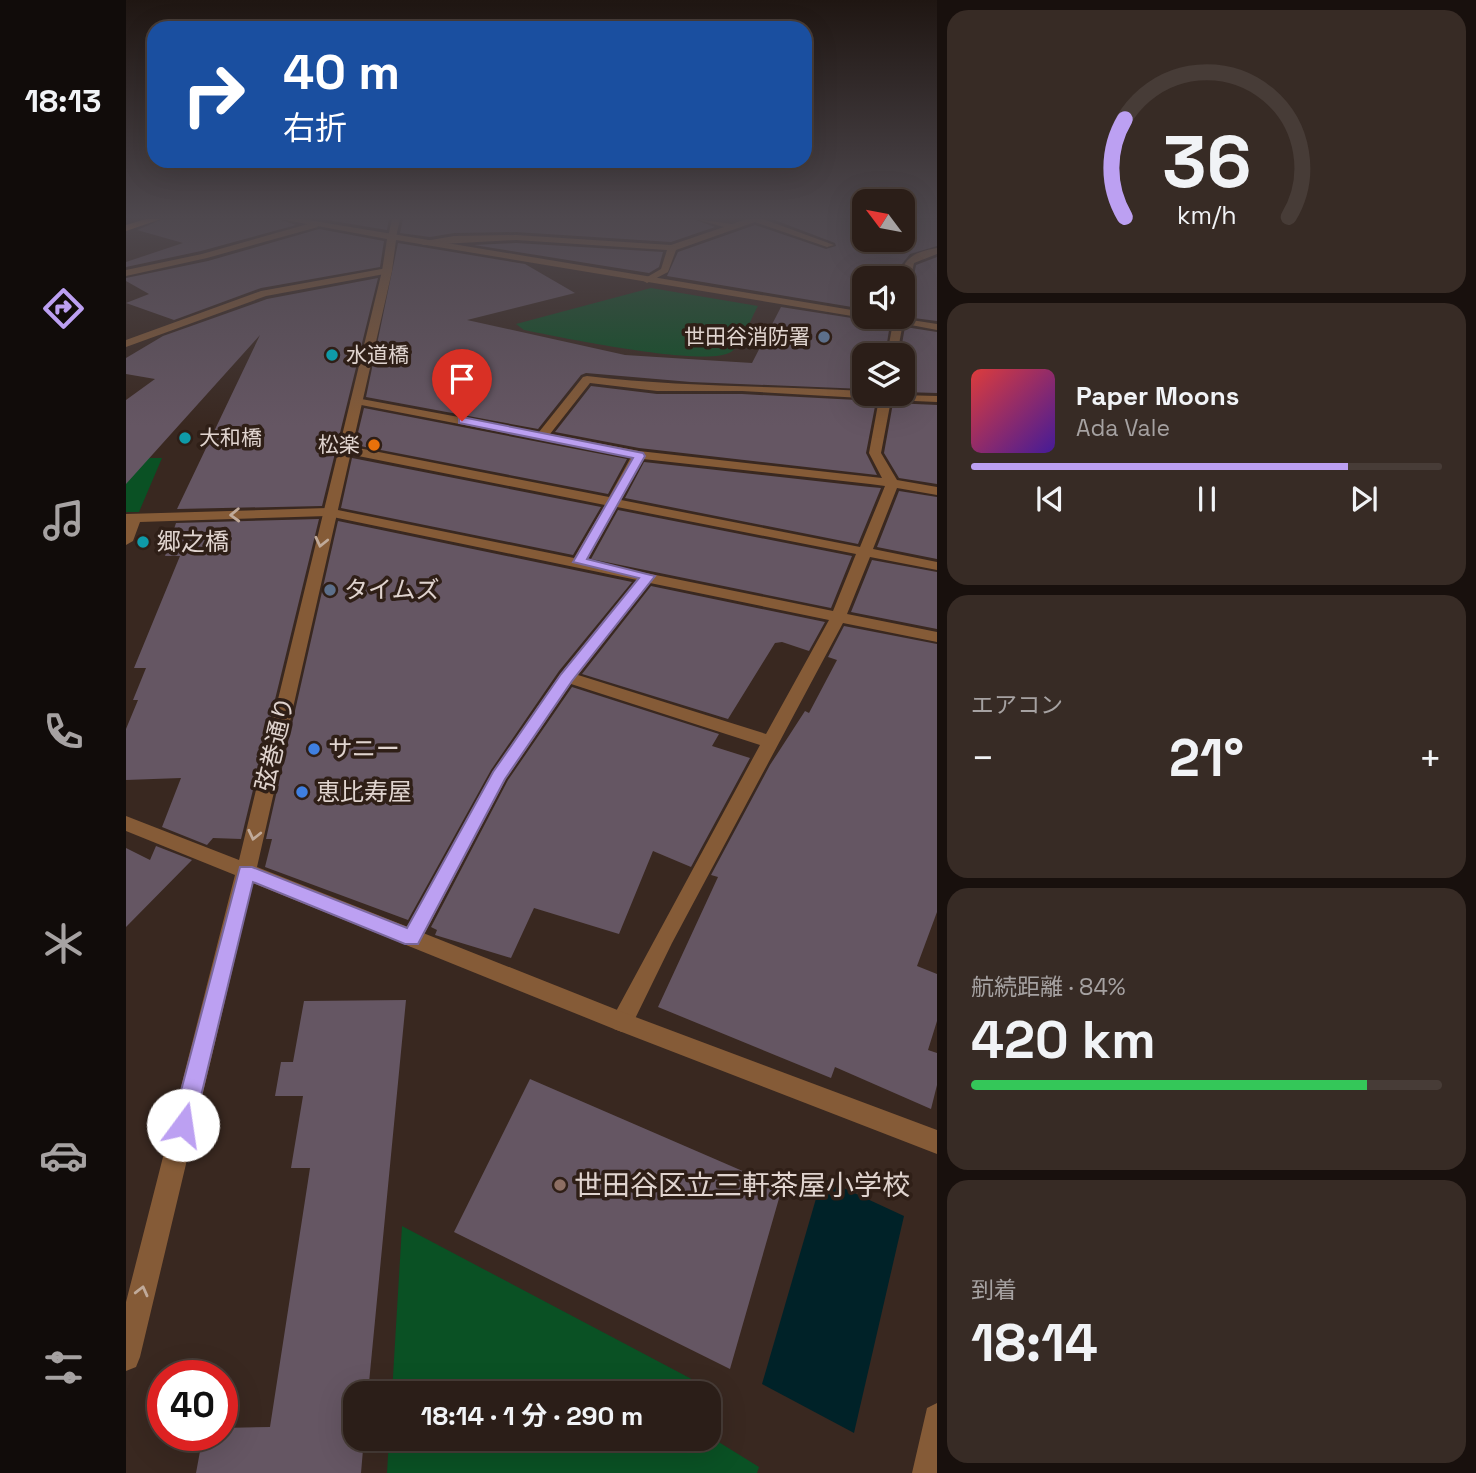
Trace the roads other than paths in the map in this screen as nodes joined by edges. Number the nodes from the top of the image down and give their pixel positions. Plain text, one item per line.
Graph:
1 (293, 288) edge
2 (383, 288) edge
3 (695, 288) edge
4 (852, 313) edge
5 (915, 322) edge
6 (937, 327) edge
7 (126, 344) edge
8 (852, 393) edge
9 (915, 397) edge
10 (937, 398) edge
11 (356, 401) junction
12 (883, 406) edge
13 (542, 436) junction
14 (342, 449) junction
15 (639, 456) junction
16 (892, 484) junction
17 (937, 491) edge
18 (611, 504) junction
19 (328, 512) junction
20 (130, 517) edge
21 (126, 541) edge
22 (866, 552) junction
23 (579, 562) junction
24 (937, 566) edge
25 (648, 576) junction
26 (838, 618) junction
27 (937, 637) edge
28 (567, 677) junction
29 (771, 742) junction
30 (126, 823) edge
31 (246, 872) junction
32 (412, 938) junction
33 (622, 1022) junction
34 (937, 1142) edge
35 (126, 1357) edge
36 (937, 1418) edge
37 (927, 1473) edge

1 - 7 street
2 - 11 street, 弦巻通り
3 - 4 street
5 - 6 street
8 - 13 street
9 - 10 street
11 - 13 street
11 - 14 street, 弦巻通り
12 - 16 street
13 - 15 street
14 - 18 street
14 - 19 street, 弦巻通り
15 - 16 street
15 - 18 street
16 - 17 street
16 - 22 street
18 - 22 street
18 - 23 street
19 -> 20 street
19 - 23 street
19 -> 31 street, 弦巻通り
20 - 21 street
22 - 24 street
22 - 26 street
23 - 25 street
25 - 26 street
25 - 28 street
26 - 27 street
26 - 29 street
28 - 29 street
28 - 32 street
29 - 33 street
30 - 31 street
31 - 32 street
35 -> 31 street, 弦巻通り
32 - 33 street
33 - 34 street
36 - 37 street

